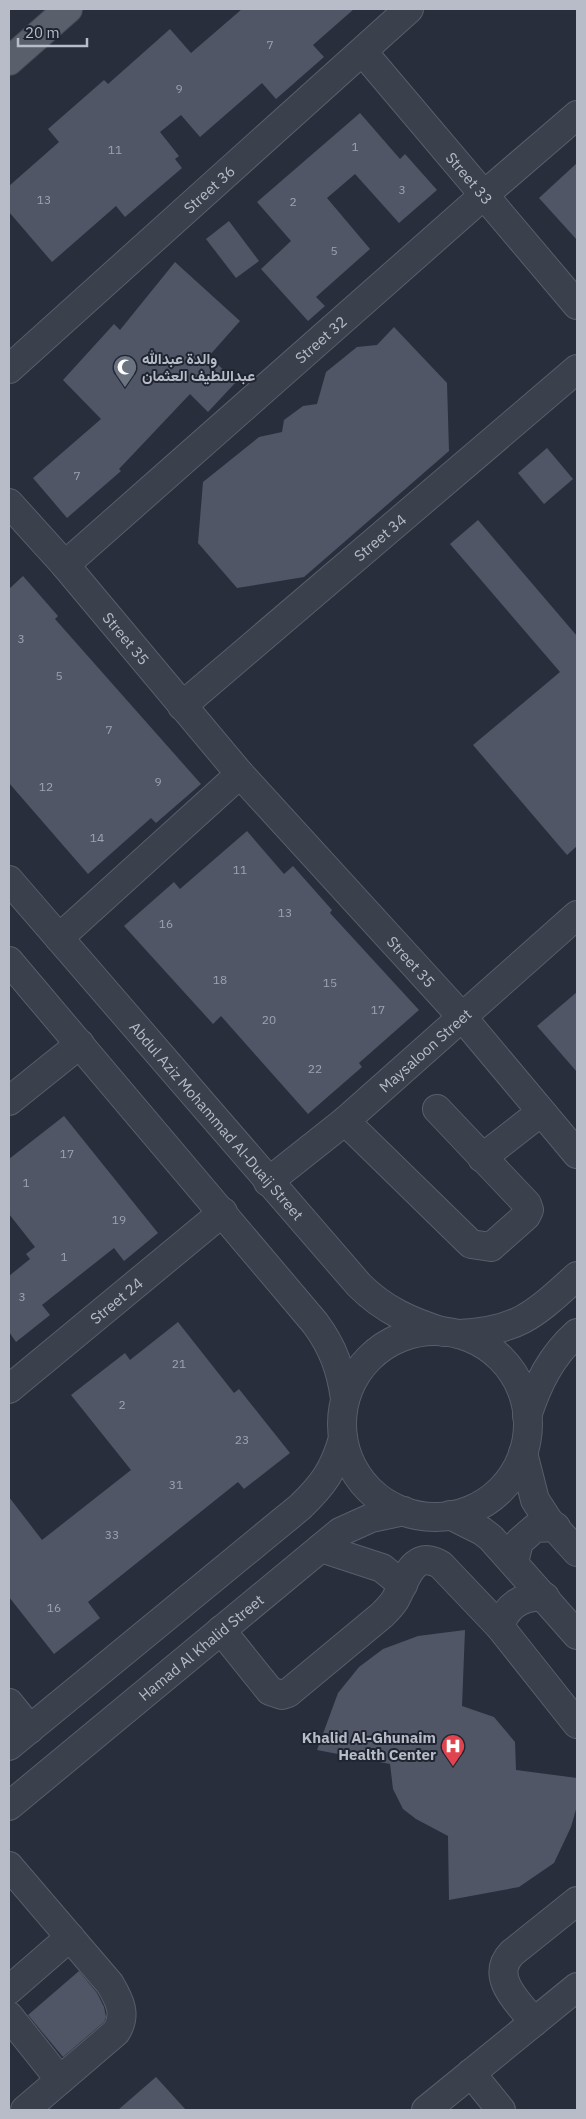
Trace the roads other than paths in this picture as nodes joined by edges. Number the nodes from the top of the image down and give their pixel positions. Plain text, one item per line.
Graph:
1 (68, 9) edge
2 (409, 9) edge
3 (363, 52) junction
4 (9, 61) edge
5 (577, 115) edge
6 (484, 195) junction
7 (577, 305) edge
8 (9, 369) edge
9 (577, 370) edge
10 (9, 503) edge
11 (65, 565) junction
12 (182, 706) junction
13 (240, 774) junction
14 (9, 880) edge
15 (577, 915) edge
16 (59, 938) junction
17 (9, 961) edge
18 (463, 1018) junction
19 (80, 1044) junction
20 (9, 1101) edge
21 (437, 1109) dead end
22 (541, 1112) junction
23 (345, 1122) junction
24 (577, 1154) edge
25 (482, 1158) junction
26 (268, 1182) junction
27 (223, 1212) junction
28 (577, 1276) edge
29 (451, 1333) junction
30 (577, 1333) edge
31 (9, 1389) edge
32 (345, 1399) junction
33 (528, 1416) junction
34 (343, 1438) junction
35 (523, 1453) junction
36 (404, 1511) junction
37 (450, 1515) junction
38 (556, 1527) junction
39 (321, 1548) junction
40 (577, 1552) edge
41 (514, 1562) junction
42 (403, 1585) junction
43 (545, 1597) junction
44 (500, 1627) junction
45 (221, 1630) junction
46 (577, 1635) edge
47 (9, 1703) edge
48 (577, 1724) edge
49 (30, 1729) junction
50 (9, 1746) edge
51 (9, 1806) edge
52 (9, 1866) edge
53 (577, 1901) edge
54 (70, 1938) junction
55 (577, 1987) edge
56 (9, 1990) edge
57 (9, 2016) edge
58 (534, 2022) junction
59 (472, 2073) junction
60 (60, 2080) junction
61 (438, 2107) edge
62 (25, 2110) edge
63 (501, 2110) edge

1 - 4 main road
2 - 3 street, Street 36
3 - 6 street, Street 33
3 - 8 street, Street 36
5 - 6 street, Street 32
6 - 7 street, Street 33
6 - 11 street, Street 32
9 - 12 street, Street 34
10 - 11 street, Street 35
11 - 12 street, Street 35
12 - 13 street, Street 35
13 - 16 street
13 - 18 street, Street 35
14 - 16 street, Abdul Aziz Mohammad Al-Duaij Street
15 - 18 street, Maysaloon Street
16 - 26 street, Abdul Aziz Mohammad Al-Duaij Street
17 - 19 street
18 - 22 street, Street 35
18 - 23 street, Maysaloon Street
19 - 20 street
19 - 27 street
21 - 25 street
22 - 24 street, Street 35
22 - 25 street
23 - 25 street
23 - 26 street, Maysaloon Street
26 - 29 street, Abdul Aziz Mohammad Al-Duaij Street
27 - 31 street, Street 24
27 - 32 street
28 - 29 street
29 - 32 street
29 - 33 street, Abdul Aziz Mohammad Al-Duaij Street
30 - 33 street
32 - 34 street
33 - 35 street
34 - 36 street
34 - 49 street
35 - 37 street
35 - 38 street
36 - 37 street
36 - 39 street, Hamad Al Khalid Street
37 - 41 street
38 - 40 street
38 - 41 street
39 - 42 street
39 - 45 street, Hamad Al Khalid Street
41 - 43 street
42 - 44 street
42 - 45 street
43 - 44 street
43 - 46 street
44 - 48 street
45 - 51 street, Hamad Al Khalid Street
47 - 49 street
49 - 50 street
52 - 54 street
53 - 58 street
54 - 56 street
54 - 60 street
55 - 58 street
57 - 60 street
58 - 59 street
59 - 61 street
59 - 63 street
60 - 62 street

